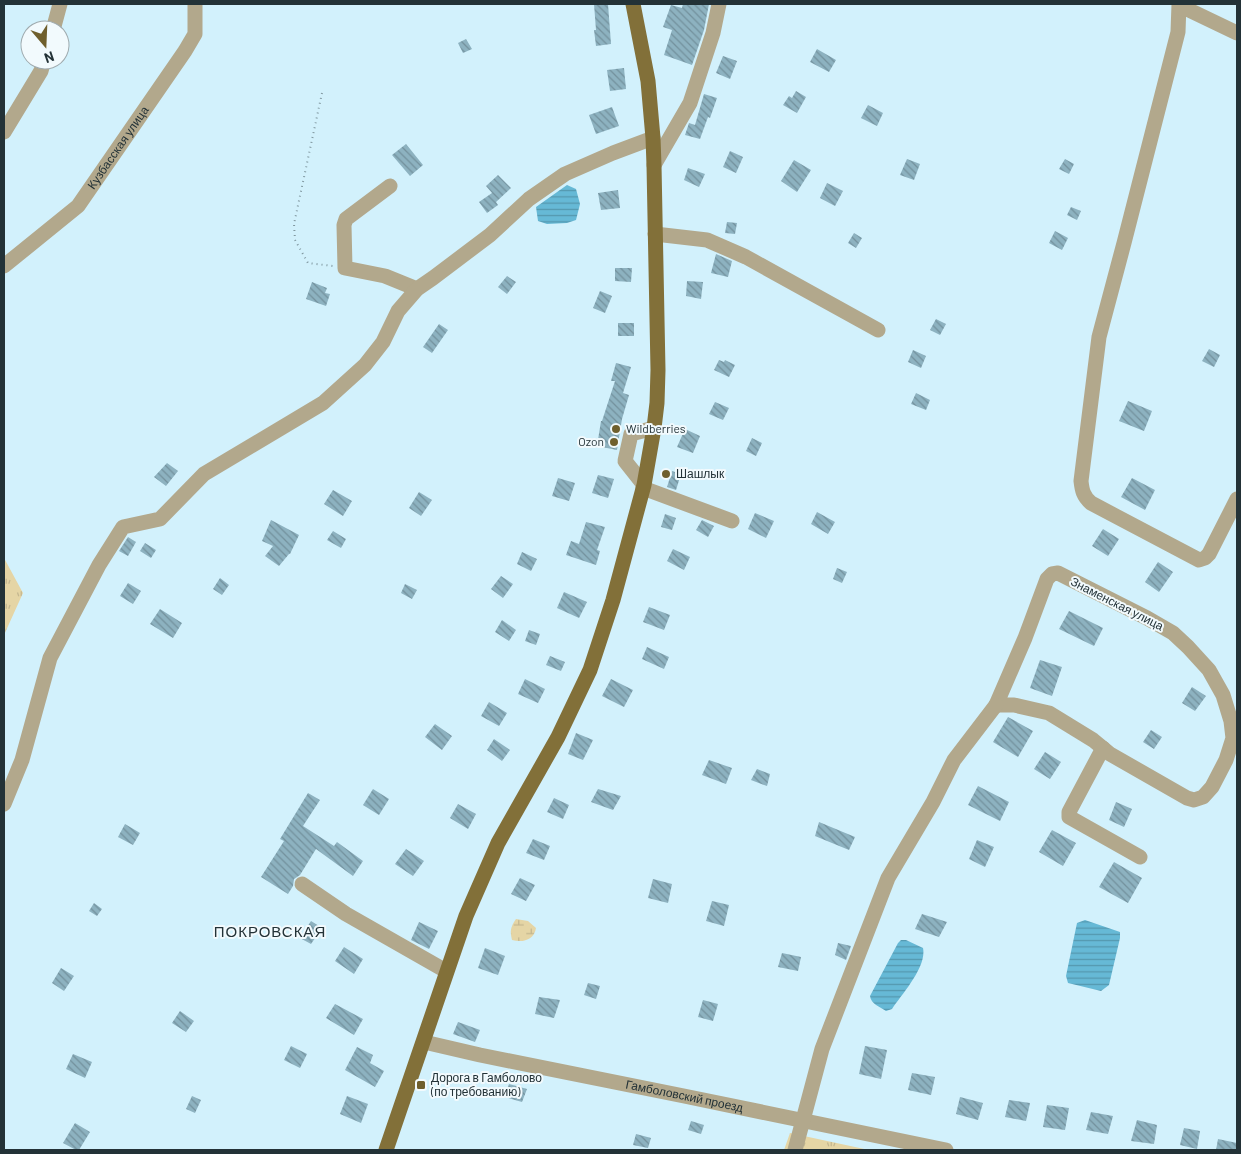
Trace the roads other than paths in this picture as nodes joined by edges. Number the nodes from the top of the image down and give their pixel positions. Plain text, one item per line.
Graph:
1 (60, 4) edge
2 (195, 4) edge
3 (633, 4) edge
4 (719, 4) edge
5 (1179, 6) edge
6 (56, 20) edge
7 (1237, 33) edge
8 (41, 70) edge
9 (4, 132) edge
10 (653, 138) junction
11 (654, 165) junction
12 (390, 186) dead end
13 (655, 234) junction
14 (4, 266) edge
15 (417, 289) junction
16 (878, 330) dead end
17 (654, 428) junction
18 (644, 486) junction
19 (1237, 499) edge
20 (732, 521) dead end
21 (996, 705) junction
22 (1103, 748) junction
23 (4, 804) edge
24 (1140, 857) dead end
25 (302, 884) dead end
26 (446, 971) junction
27 (424, 1042) junction
28 (804, 1121) junction
29 (386, 1150) edge
30 (795, 1150) edge
31 (946, 1150) edge

1 - 6 street
2 - 14 street, Кузбасская улица
3 - 10 main road
4 - 11 street
5 - 7 street
5 - 19 street
8 - 9 street
10 - 11 main road
10 - 15 street
11 - 13 main road
12 - 15 street
13 - 16 street
13 - 17 main road
15 - 23 street
17 - 18 main road
17 - 18 street
18 - 20 street
18 - 26 main road
21 - 22 street, Знаменская улица
21 - 22 street, Знаменская улица
21 - 28 street
22 - 24 street
25 - 26 street
26 - 27 main road
27 - 28 street, Гамболовский проезд
27 - 29 main road
28 - 30 street
28 - 31 street, Гамболовский проезд

